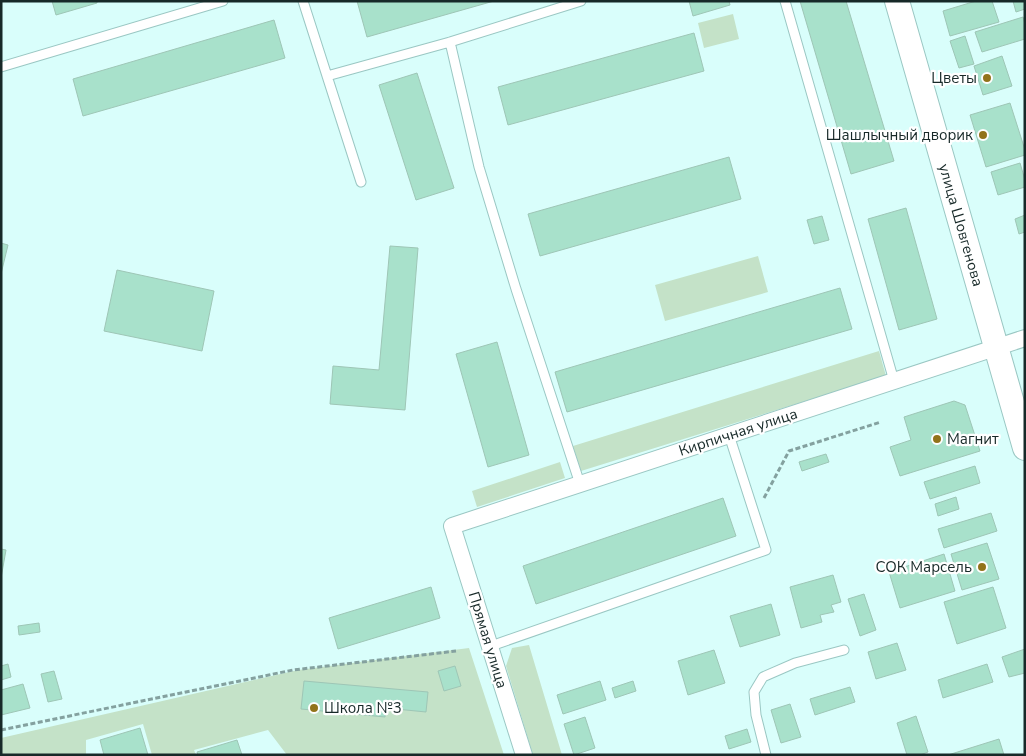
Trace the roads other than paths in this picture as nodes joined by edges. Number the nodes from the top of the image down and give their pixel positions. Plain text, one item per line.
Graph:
1 (223, 1) edge
2 (303, 1) edge
3 (581, 1) edge
4 (785, 1) edge
5 (897, 1) edge
6 (206, 4) edge
7 (450, 42) junction
8 (1, 67) edge
9 (327, 76) junction
10 (361, 182) dead end
11 (1025, 338) edge
12 (996, 347) junction
13 (894, 381) junction
14 (729, 435) junction
15 (1025, 448) edge
16 (580, 484) junction
17 (452, 526) joint
18 (491, 646) junction
19 (844, 650) dead end
20 (524, 755) edge
21 (766, 755) edge

1 - 6 lane
2 - 9 lane
3 - 7 lane
4 - 13 lane
5 - 12 main road, улица Шовгенова
6 - 8 lane
7 - 9 lane
7 - 16 lane
9 - 10 lane
11 - 12 street, Кирпичная улица
12 - 13 street, Кирпичная улица
12 - 15 main road, улица Шовгенова
13 - 14 street, Кирпичная улица
14 - 16 street, Кирпичная улица
14 - 18 lane
16 - 17 street, Кирпичная улица
17 - 18 street, Прямая улица
18 - 20 street, Прямая улица
19 - 21 lane

